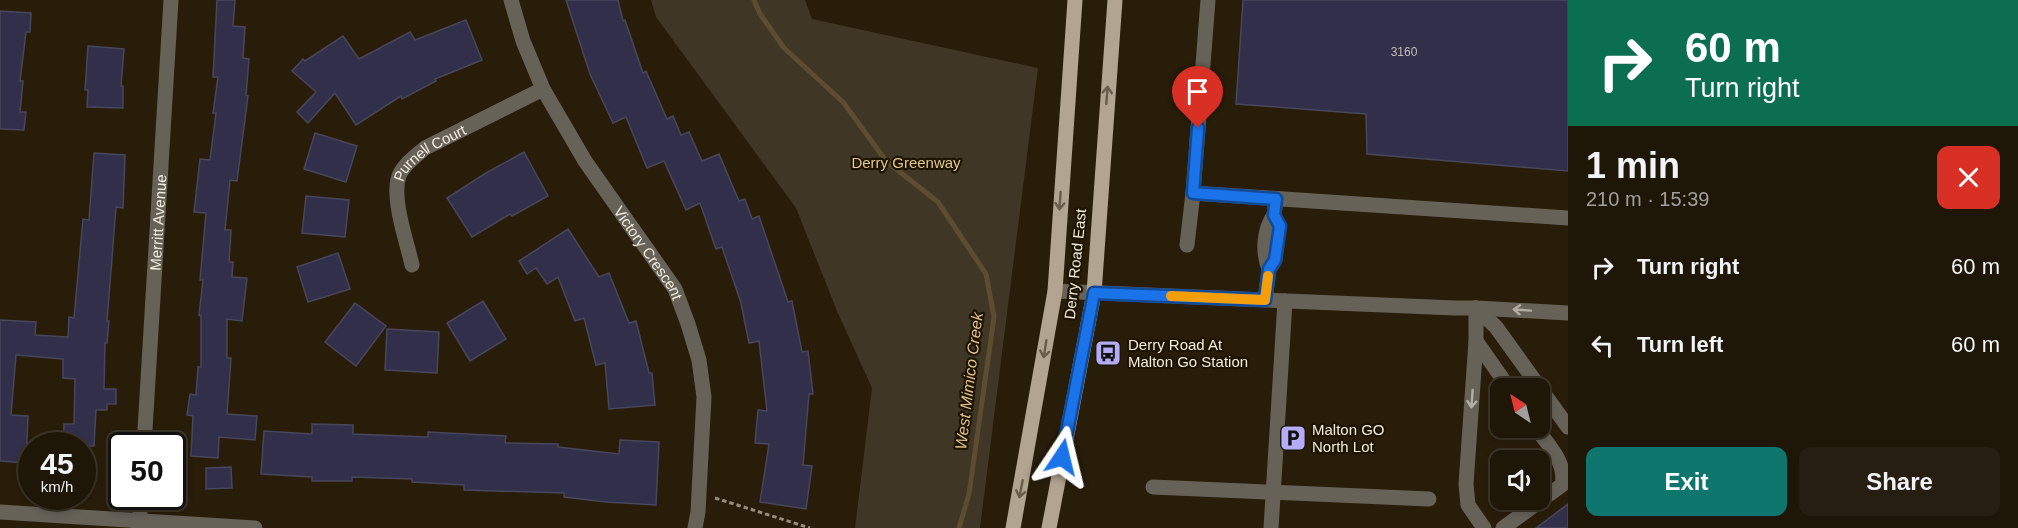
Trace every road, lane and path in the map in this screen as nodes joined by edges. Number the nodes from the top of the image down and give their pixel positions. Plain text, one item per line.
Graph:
1 (171, 0) edge
2 (511, 0) edge
3 (1075, 0) edge
4 (1115, 0) edge
5 (1208, 0) edge
6 (543, 89) junction
7 (1193, 193) junction
8 (1276, 199) junction
9 (1568, 218) edge
10 (1187, 245) dead end
11 (412, 265) dead end
12 (1055, 291) junction
13 (1094, 293) junction
14 (1265, 300) junction
15 (1285, 301) junction
16 (1476, 308) junction
17 (1568, 313) edge
18 (1476, 341) junction
19 (1502, 378) edge
20 (1568, 426) edge
21 (145, 432) edge
22 (1543, 438) edge
23 (1153, 487) dead end
24 (1274, 492) junction
25 (699, 493) junction
26 (1429, 499) dead end
27 (140, 510) edge
28 (0, 512) edge
29 (139, 525) edge
30 (255, 528) edge
31 (695, 528) edge
32 (810, 528) edge
33 (1013, 528) edge
34 (1049, 528) edge
35 (1271, 528) edge
36 (1484, 528) edge
37 (1503, 528) edge

1 - 21 street, Merritt Avenue
2 - 6 street, Victory Crescent
3 -> 12 main road, Derry Road East
13 -> 4 main road, Derry Road East
5 - 7 street
6 - 11 street, Purnell Court
6 - 25 street, Victory Crescent
7 - 8 street
7 - 10 street
8 - 9 street
8 - 14 street
12 - 13 street
12 -> 33 main road, Derry Road East
13 - 14 street
13 - 34 main road, Derry Road East
14 - 15 street
15 - 16 street
15 - 24 street
17 -> 16 street
16 - 18 street
16 - 20 street
18 - 19 street
18 -> 36 street
22 - 37 street
23 - 24 street
24 - 26 street
24 - 35 street
25 - 31 street, Victory Crescent
25 - 32 path
27 - 29 street
28 - 29 street
29 - 30 street

